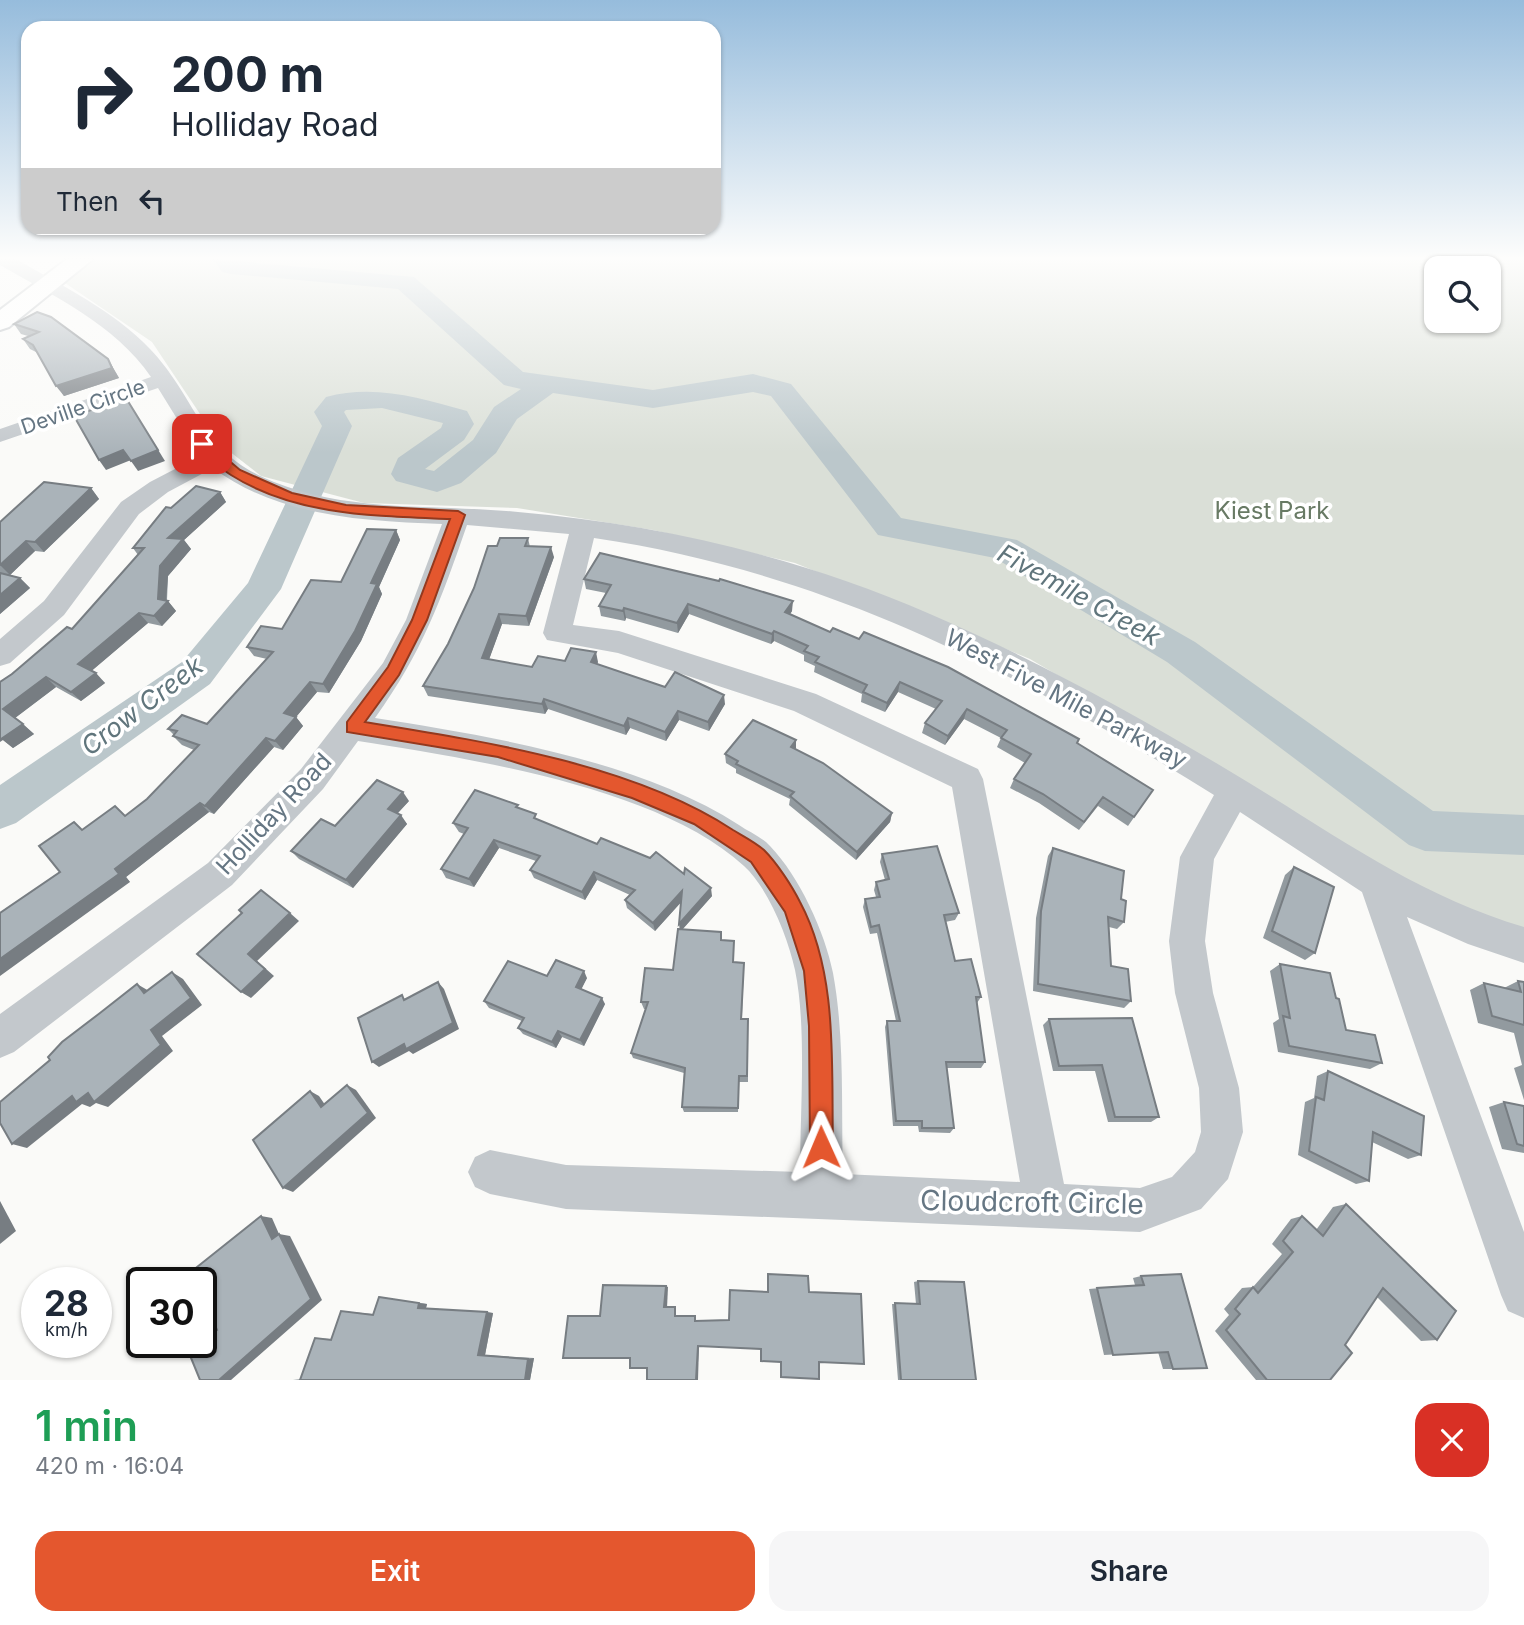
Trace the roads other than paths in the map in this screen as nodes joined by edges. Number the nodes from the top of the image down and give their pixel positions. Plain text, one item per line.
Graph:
1 (111, 323) edge
2 (164, 379) junction
3 (2, 436) dead end
4 (216, 457) junction
5 (458, 515) junction
6 (584, 527) junction
7 (0, 655) edge
8 (352, 727) junction
9 (1234, 791) junction
10 (1376, 882) junction
11 (1524, 946) edge
12 (0, 1038) edge
13 (490, 1172) dead end
14 (822, 1195) junction
15 (1046, 1206) junction
16 (1524, 1295) edge

1 - 2 street, West Five Mile Parkway
2 - 3 street, Deville Circle
2 - 4 street, West Five Mile Parkway
4 - 5 street, West Five Mile Parkway
4 - 7 street
5 - 6 street, West Five Mile Parkway
5 - 8 street, Holliday Road
6 - 9 street, West Five Mile Parkway
6 - 15 street
8 - 12 street, Holliday Road
8 - 14 street
9 - 10 street, West Five Mile Parkway
9 - 15 street, Cloudcroft Circle
10 - 11 street, West Five Mile Parkway
10 - 16 street
13 - 14 street, Cloudcroft Circle
14 - 15 street, Cloudcroft Circle

